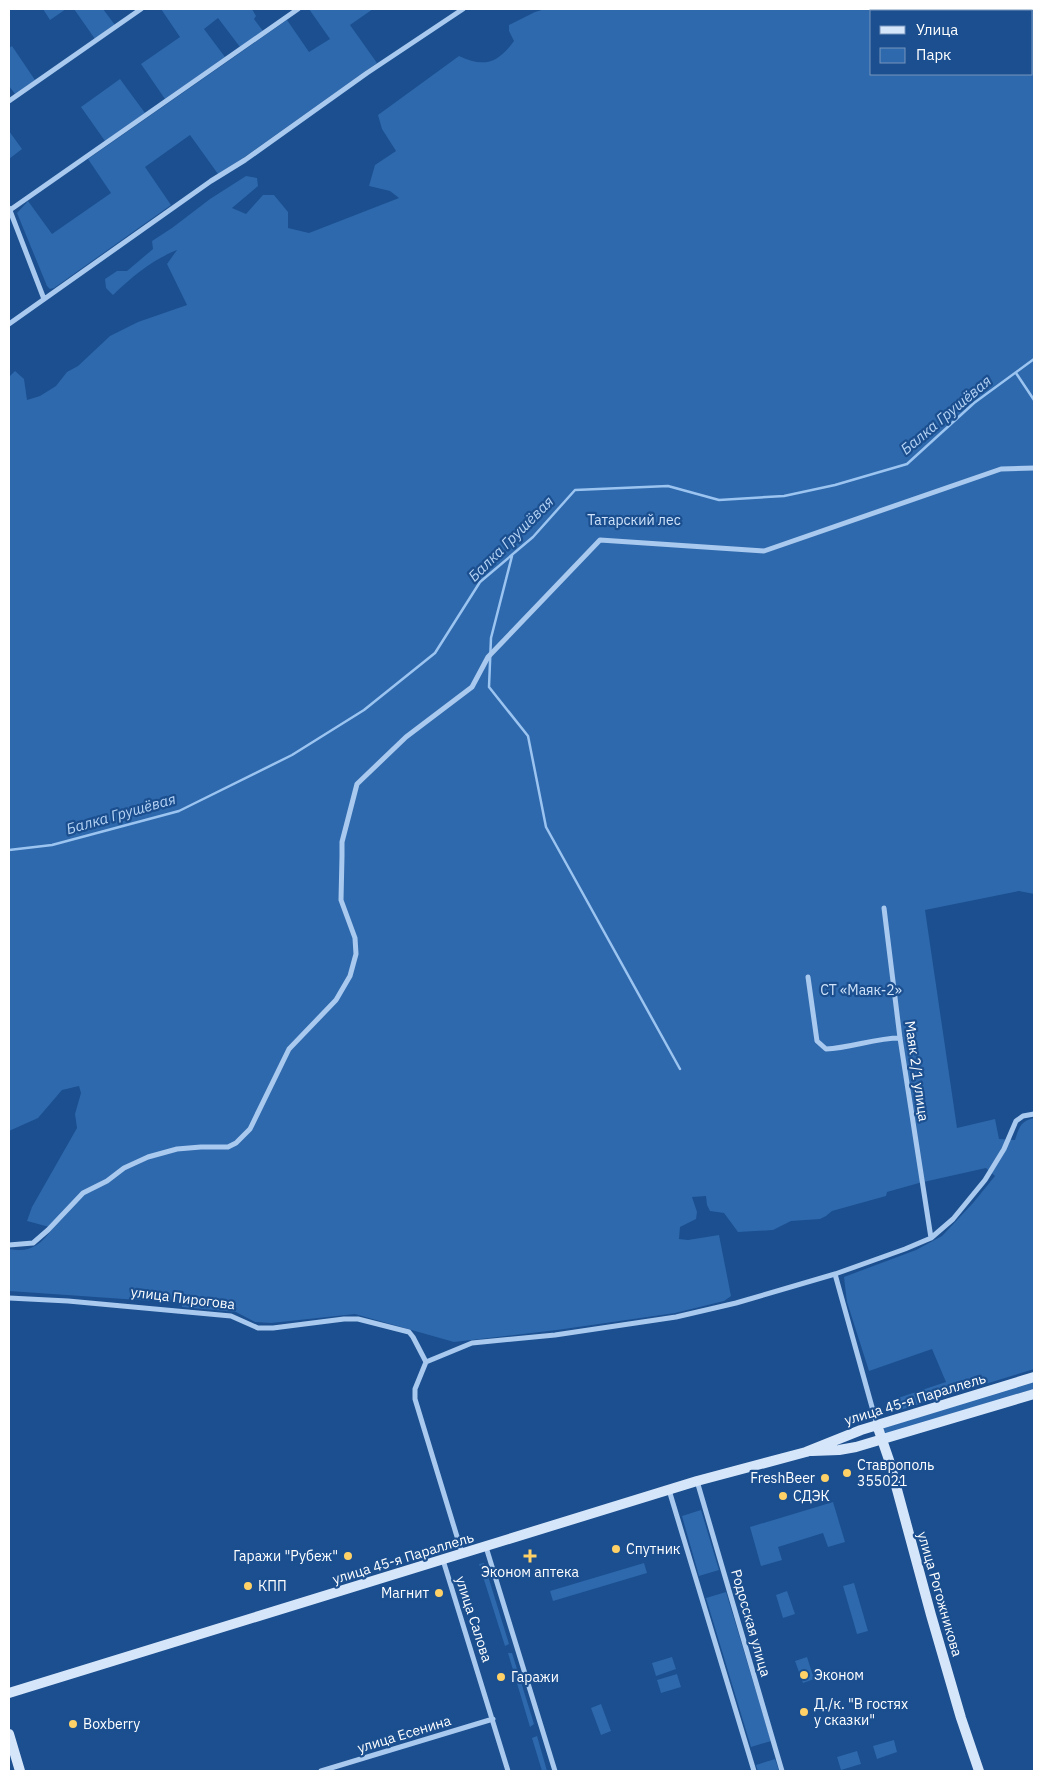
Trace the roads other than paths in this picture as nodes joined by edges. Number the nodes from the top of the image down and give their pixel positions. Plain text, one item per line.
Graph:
1 (141, 9) edge
2 (298, 9) edge
3 (463, 9) edge
4 (9, 100) edge
5 (9, 208) edge
6 (44, 299) junction
7 (9, 324) edge
8 (1034, 468) edge
9 (884, 908) dead end
10 (808, 977) dead end
11 (900, 1038) junction
12 (1034, 1114) edge
13 (931, 1238) junction
14 (9, 1245) edge
15 (835, 1274) junction
16 (9, 1298) edge
17 (426, 1362) junction
18 (1034, 1377) edge
19 (1034, 1394) edge
20 (877, 1424) junction
21 (882, 1439) junction
22 (806, 1452) junction
23 (697, 1481) junction
24 (669, 1490) junction
25 (486, 1547) junction
26 (462, 1554) junction
27 (443, 1560) junction
28 (9, 1694) edge
29 (493, 1719) junction
30 (9, 1734) edge
31 (20, 1771) edge
32 (321, 1771) edge
33 (508, 1771) edge
34 (555, 1771) edge
35 (754, 1771) edge
36 (782, 1771) edge
37 (979, 1771) edge

1 - 4 street
2 - 5 street
3 - 6 street
5 - 6 street
6 - 7 street
8 - 14 street
9 - 11 street, Маяк 2/1 улица
10 - 11 street
11 - 13 street, Маяк 2/1 улица
12 - 13 street
13 - 15 street
15 - 17 street
15 - 20 street
16 - 17 street, улица Пирогова
17 - 26 street
18 - 20 main road, улица 45-я Параллель
19 - 21 main road, улица 45-я Параллель
20 - 21 main road, улица Рогожникова
20 - 22 main road, улица 45-я Параллель
21 - 22 main road, улица 45-я Параллель
21 - 37 main road, улица Рогожникова
22 - 23 main road, улица 45-я Параллель
23 - 24 main road, улица 45-я Параллель
23 - 36 street, Родосская улица
24 - 25 main road, улица 45-я Параллель
24 - 35 street
25 - 26 main road, улица 45-я Параллель
25 - 34 street
26 - 27 main road, улица 45-я Параллель
27 - 28 main road, улица 45-я Параллель
27 - 29 street, улица Салова
29 - 32 street, улица Есенина
29 - 33 street, улица Салова
30 - 31 main road

